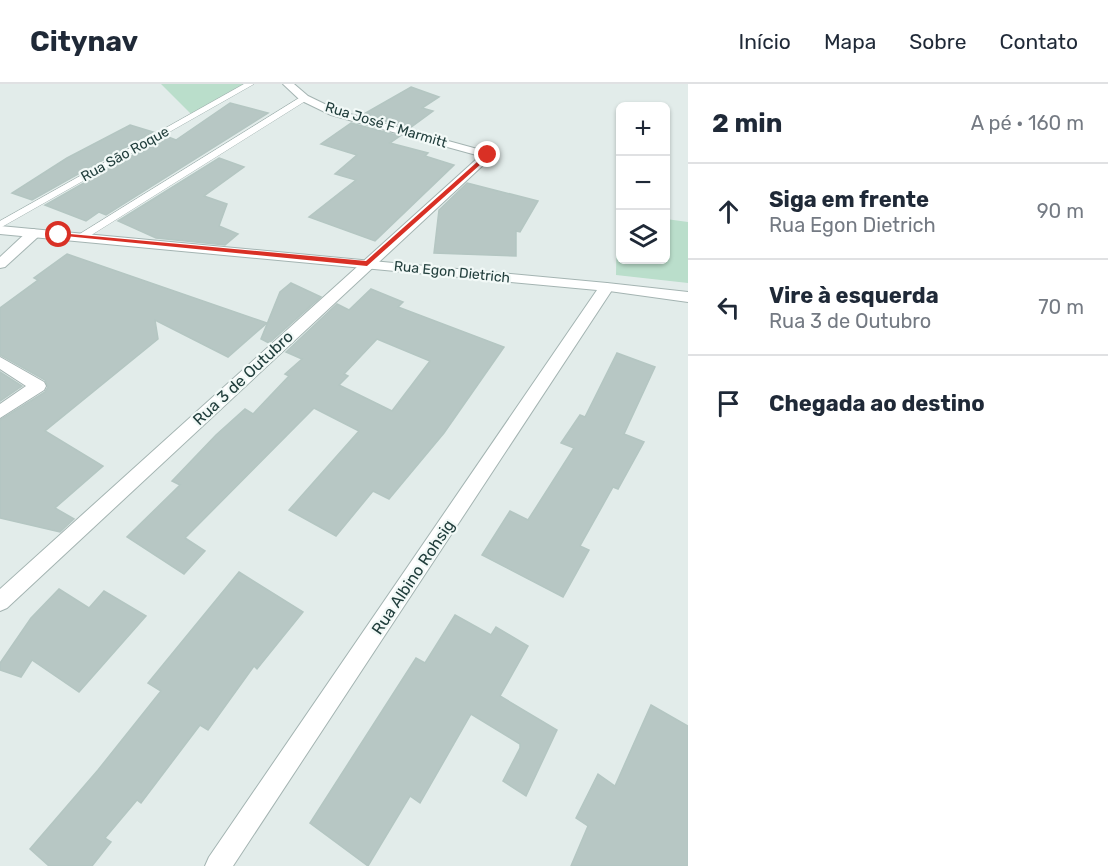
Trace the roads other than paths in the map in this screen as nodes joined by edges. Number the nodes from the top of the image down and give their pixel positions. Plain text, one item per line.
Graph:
1 (250, 84) edge
2 (288, 84) edge
3 (304, 98) junction
4 (488, 155) joint
5 (0, 225) edge
6 (0, 230) edge
7 (34, 232) junction
8 (81, 237) junction
9 (0, 264) edge
10 (367, 264) junction
11 (607, 287) junction
12 (688, 297) edge
13 (0, 362) edge
14 (0, 412) edge
15 (0, 602) edge
16 (218, 866) edge

1 - 5 lane, Rua São Roque
2 - 3 street, Rua José F Marmitt
3 - 4 street, Rua José F Marmitt
3 - 8 lane
4 - 10 street, Rua 3 de Outubro
6 - 7 street, Rua Egon Dietrich
7 - 8 street, Rua Egon Dietrich
7 - 9 street
8 - 10 street, Rua Egon Dietrich
10 - 11 street, Rua Egon Dietrich
10 - 15 street, Rua 3 de Outubro
11 - 12 street, Rua Egon Dietrich
11 - 16 street, Rua Albino Rohsig
13 - 14 street

